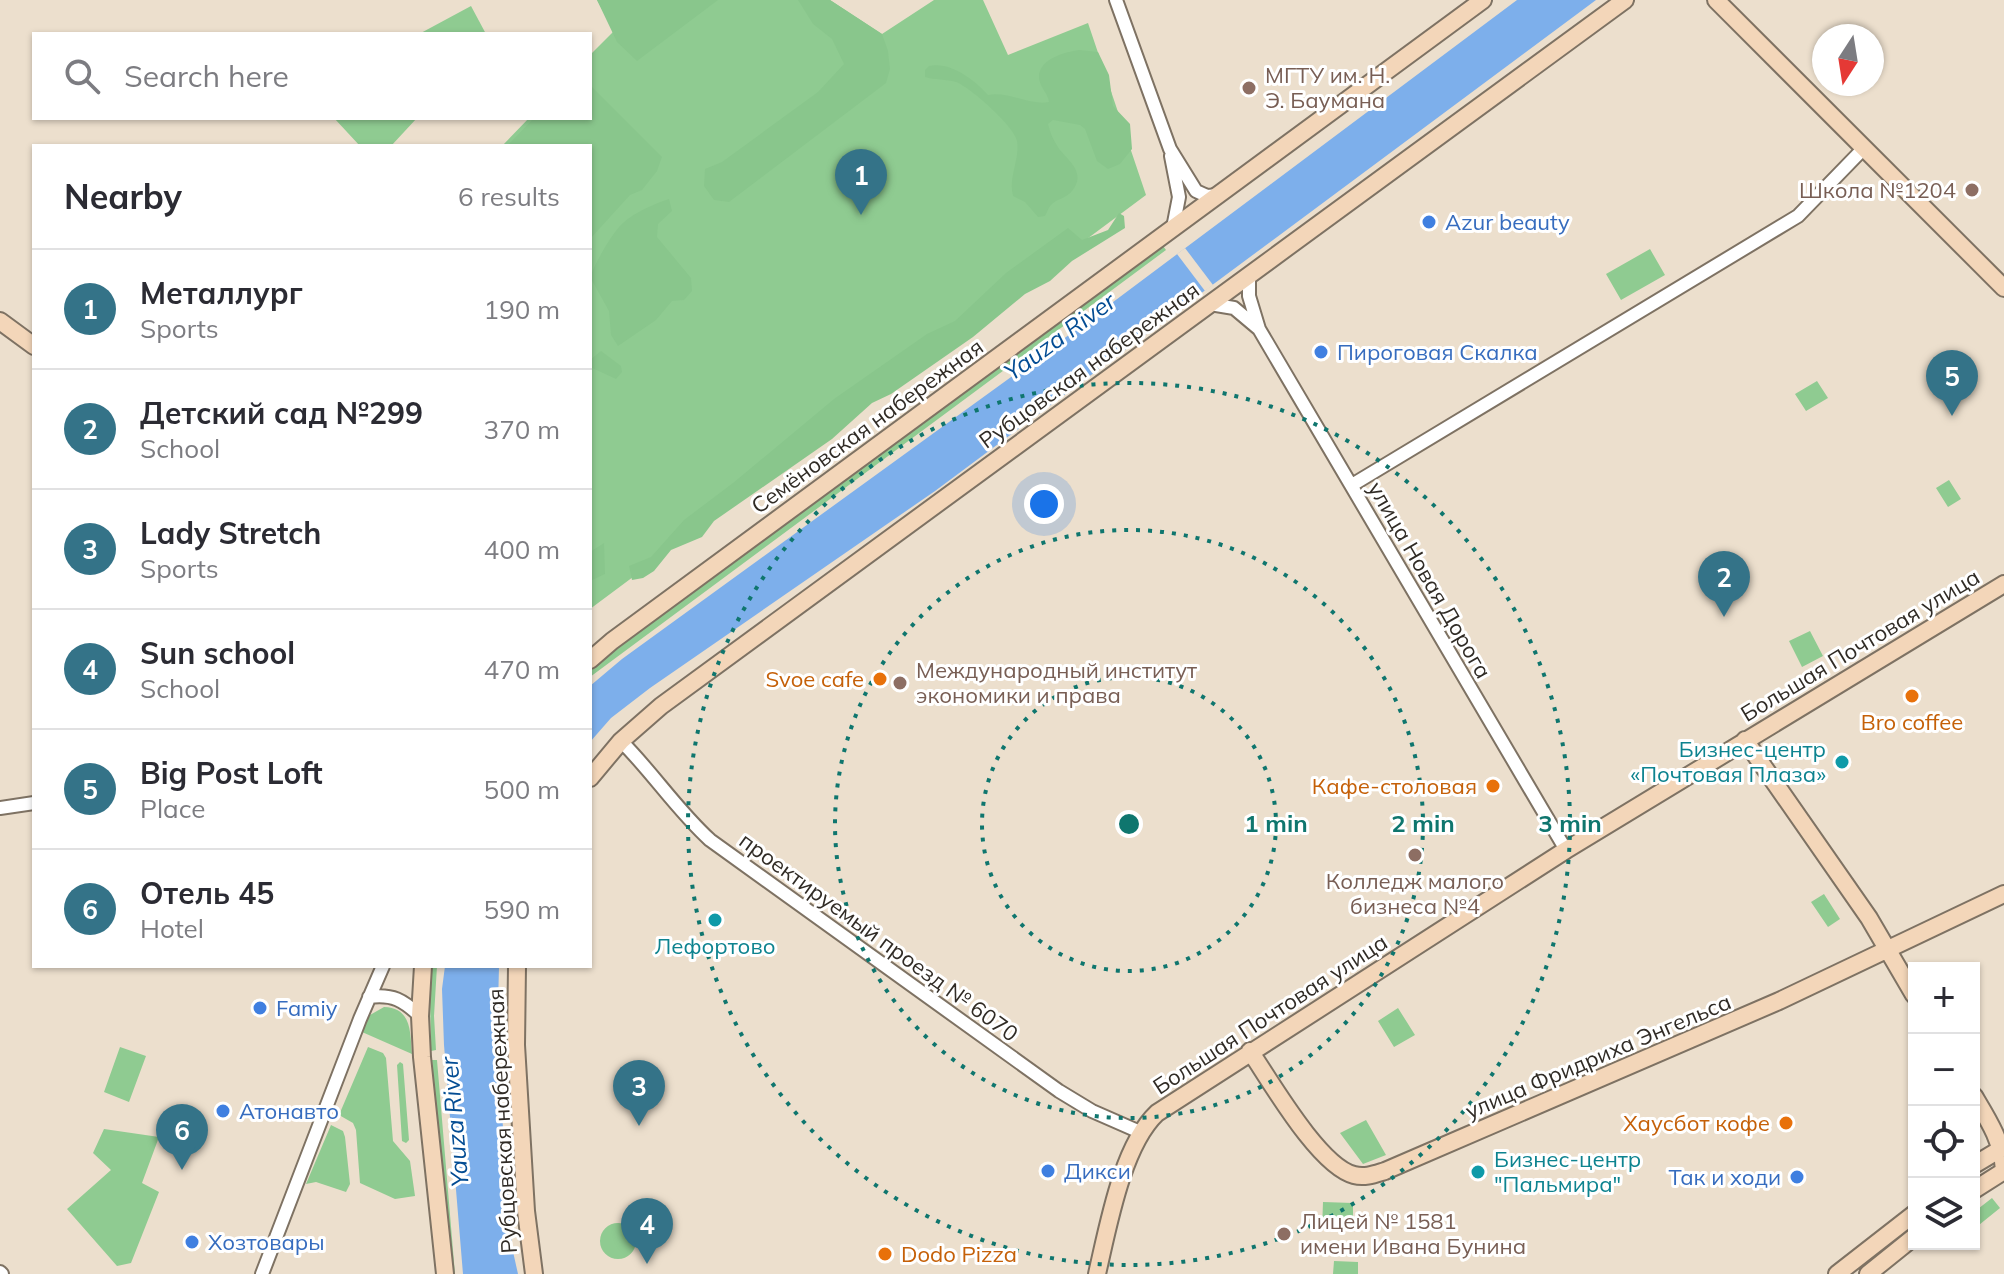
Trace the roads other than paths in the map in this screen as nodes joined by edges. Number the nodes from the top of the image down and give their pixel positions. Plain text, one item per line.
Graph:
1 (1116, 0) edge
2 (1483, 0) edge
3 (1625, 0) edge
4 (1716, 0) edge
5 (1864, 148) junction
6 (1170, 149) junction
7 (1219, 195) junction
8 (1172, 230) junction
9 (1249, 275) junction
10 (2003, 287) edge
11 (1210, 304) junction
12 (0, 321) edge
13 (1259, 329) junction
14 (32, 345) edge
15 (1352, 485) junction
16 (2004, 584) edge
17 (592, 658) edge
18 (1745, 740) junction
19 (621, 741) junction
20 (592, 776) edge
21 (32, 803) edge
22 (0, 808) edge
23 (1566, 850) junction
24 (2004, 894) edge
25 (1888, 950) junction
26 (382, 968) edge
27 (423, 968) edge
28 (517, 968) edge
29 (1908, 985) edge
30 (369, 997) junction
31 (420, 1016) junction
32 (1250, 1051) junction
33 (1980, 1106) edge
34 (1140, 1132) junction
35 (2003, 1148) edge
36 (1980, 1161) edge
37 (2004, 1171) edge
38 (1980, 1186) edge
39 (1908, 1219) edge
40 (1908, 1242) edge
41 (262, 1274) edge
42 (445, 1274) edge
43 (534, 1274) edge
44 (1097, 1274) edge
45 (1837, 1274) edge
46 (1868, 1274) edge

1 - 6 street
2 - 7 main road, Семёновская набережная
3 - 9 main road, Рубцовская набережная
4 - 5 main road
5 - 10 main road
5 - 15 street
6 - 7 street
6 - 8 street
7 - 8 main road, Семёновская набережная
8 - 17 main road, Семёновская набережная
9 - 11 main road, Рубцовская набережная
9 - 13 street, улица Новая Дорога
11 - 13 street, улица Новая Дорога
11 - 19 main road, Рубцовская набережная
12 - 14 main road
13 - 15 street, улица Новая Дорога
15 - 23 street, улица Новая Дорога
16 - 18 main road, Большая Почтовая улица
18 - 23 main road, Большая Почтовая улица
18 - 25 main road
19 - 20 main road, Рубцовская набережная
19 - 34 street, проектируемый проезд № 6070
21 - 22 street
23 - 32 main road, Большая Почтовая улица
24 - 25 main road, улица Фридриха Энгельса
25 - 29 main road
25 - 32 main road, улица Фридриха Энгельса
26 - 30 street
27 - 31 main road
28 - 43 main road, Рубцовская набережная
30 - 31 street
30 - 41 street
31 - 42 main road
32 - 34 main road, Большая Почтовая улица
33 - 35 main road
34 - 44 main road, Большая Почтовая улица
35 - 36 main road
35 - 37 main road
37 - 38 main road
39 - 45 main road
40 - 46 main road

